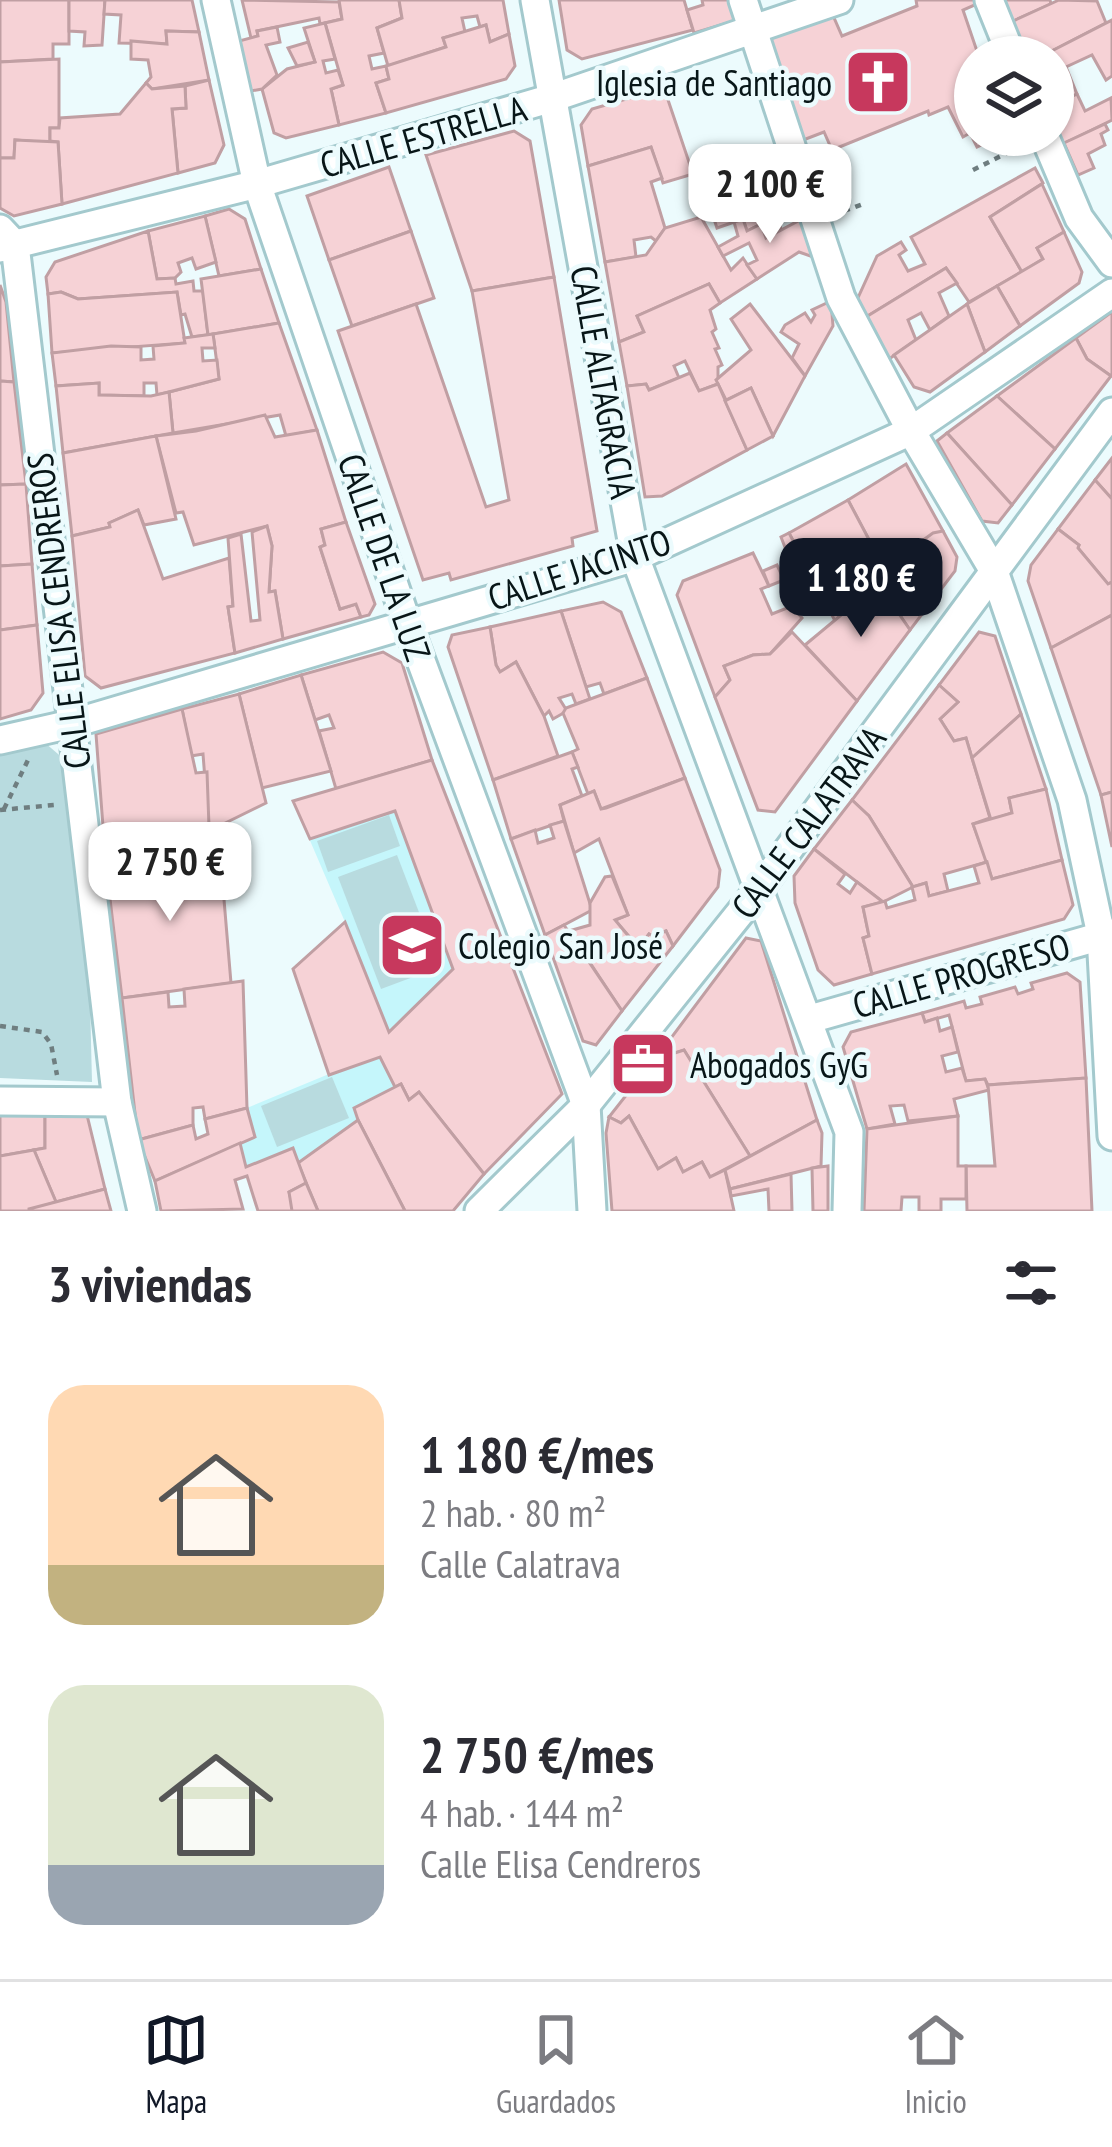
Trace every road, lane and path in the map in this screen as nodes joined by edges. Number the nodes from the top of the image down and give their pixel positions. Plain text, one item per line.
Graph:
1 (216, 0) edge
2 (535, 0) edge
3 (743, 0) edge
4 (839, 0) edge
5 (989, 0) edge
6 (752, 32) junction
7 (1004, 36) edge
8 (552, 98) junction
9 (1001, 156) edge
10 (1044, 156) edge
11 (973, 170) dead end
12 (257, 184) junction
13 (5, 241) edge
14 (1112, 262) edge
15 (1112, 293) edge
16 (1112, 412) edge
17 (911, 431) junction
18 (635, 556) junction
19 (994, 572) junction
20 (407, 623) junction
21 (57, 728) junction
22 (0, 740) edge
23 (81, 802) junction
24 (2, 809) edge
25 (760, 888) junction
26 (1107, 934) edge
27 (809, 1019) junction
28 (0, 1026) edge
29 (0, 1101) edge
30 (52, 1101) junction
31 (117, 1102) junction
32 (586, 1105) junction
33 (1112, 1136) edge
34 (142, 1211) edge
35 (479, 1211) edge
36 (592, 1211) edge
37 (847, 1211) edge

1 - 12 street, CALLE DE LA LUZ
2 - 8 street, CALLE ALTAGRACIA
3 - 6 street
4 - 6 street, CALLE ESTRELLA
5 - 7 street
6 - 8 street, CALLE ESTRELLA
6 - 17 street
8 - 12 street, CALLE ESTRELLA
8 - 18 street, CALLE ALTAGRACIA
9 - 11 path
10 - 14 street
12 - 13 street, CALLE ESTRELLA
12 - 20 street, CALLE DE LA LUZ
13 - 21 street, CALLE ELISA CENDREROS
15 - 17 street, CALLE JACINTO
16 - 19 street, CALLE CALATRAVA
17 - 18 street, CALLE JACINTO
17 - 19 street
18 - 20 street, CALLE JACINTO
18 - 25 street, CALLE ALTAGRACIA
19 - 25 street, CALLE CALATRAVA
19 - 26 street
20 - 21 street, CALLE JACINTO
20 - 32 street, CALLE DE LA LUZ
21 - 22 street, CALLE JACINTO
21 - 23 street, CALLE ELISA CENDREROS
21 - 24 path
23 - 24 path
23 - 31 street, CALLE ELISA CENDREROS
25 - 27 street, CALLE ALTAGRACIA
25 - 32 street, CALLE CALATRAVA
26 - 27 street, CALLE PROGRESO
26 - 33 street
27 - 37 street, CALLE ALTAGRACIA
28 - 30 path
29 - 30 street
30 - 31 street
31 - 34 street, CALLE ELISA CENDREROS
32 - 35 street, CALLE CALATRAVA
32 - 36 street, CALLE DE LA LUZ

